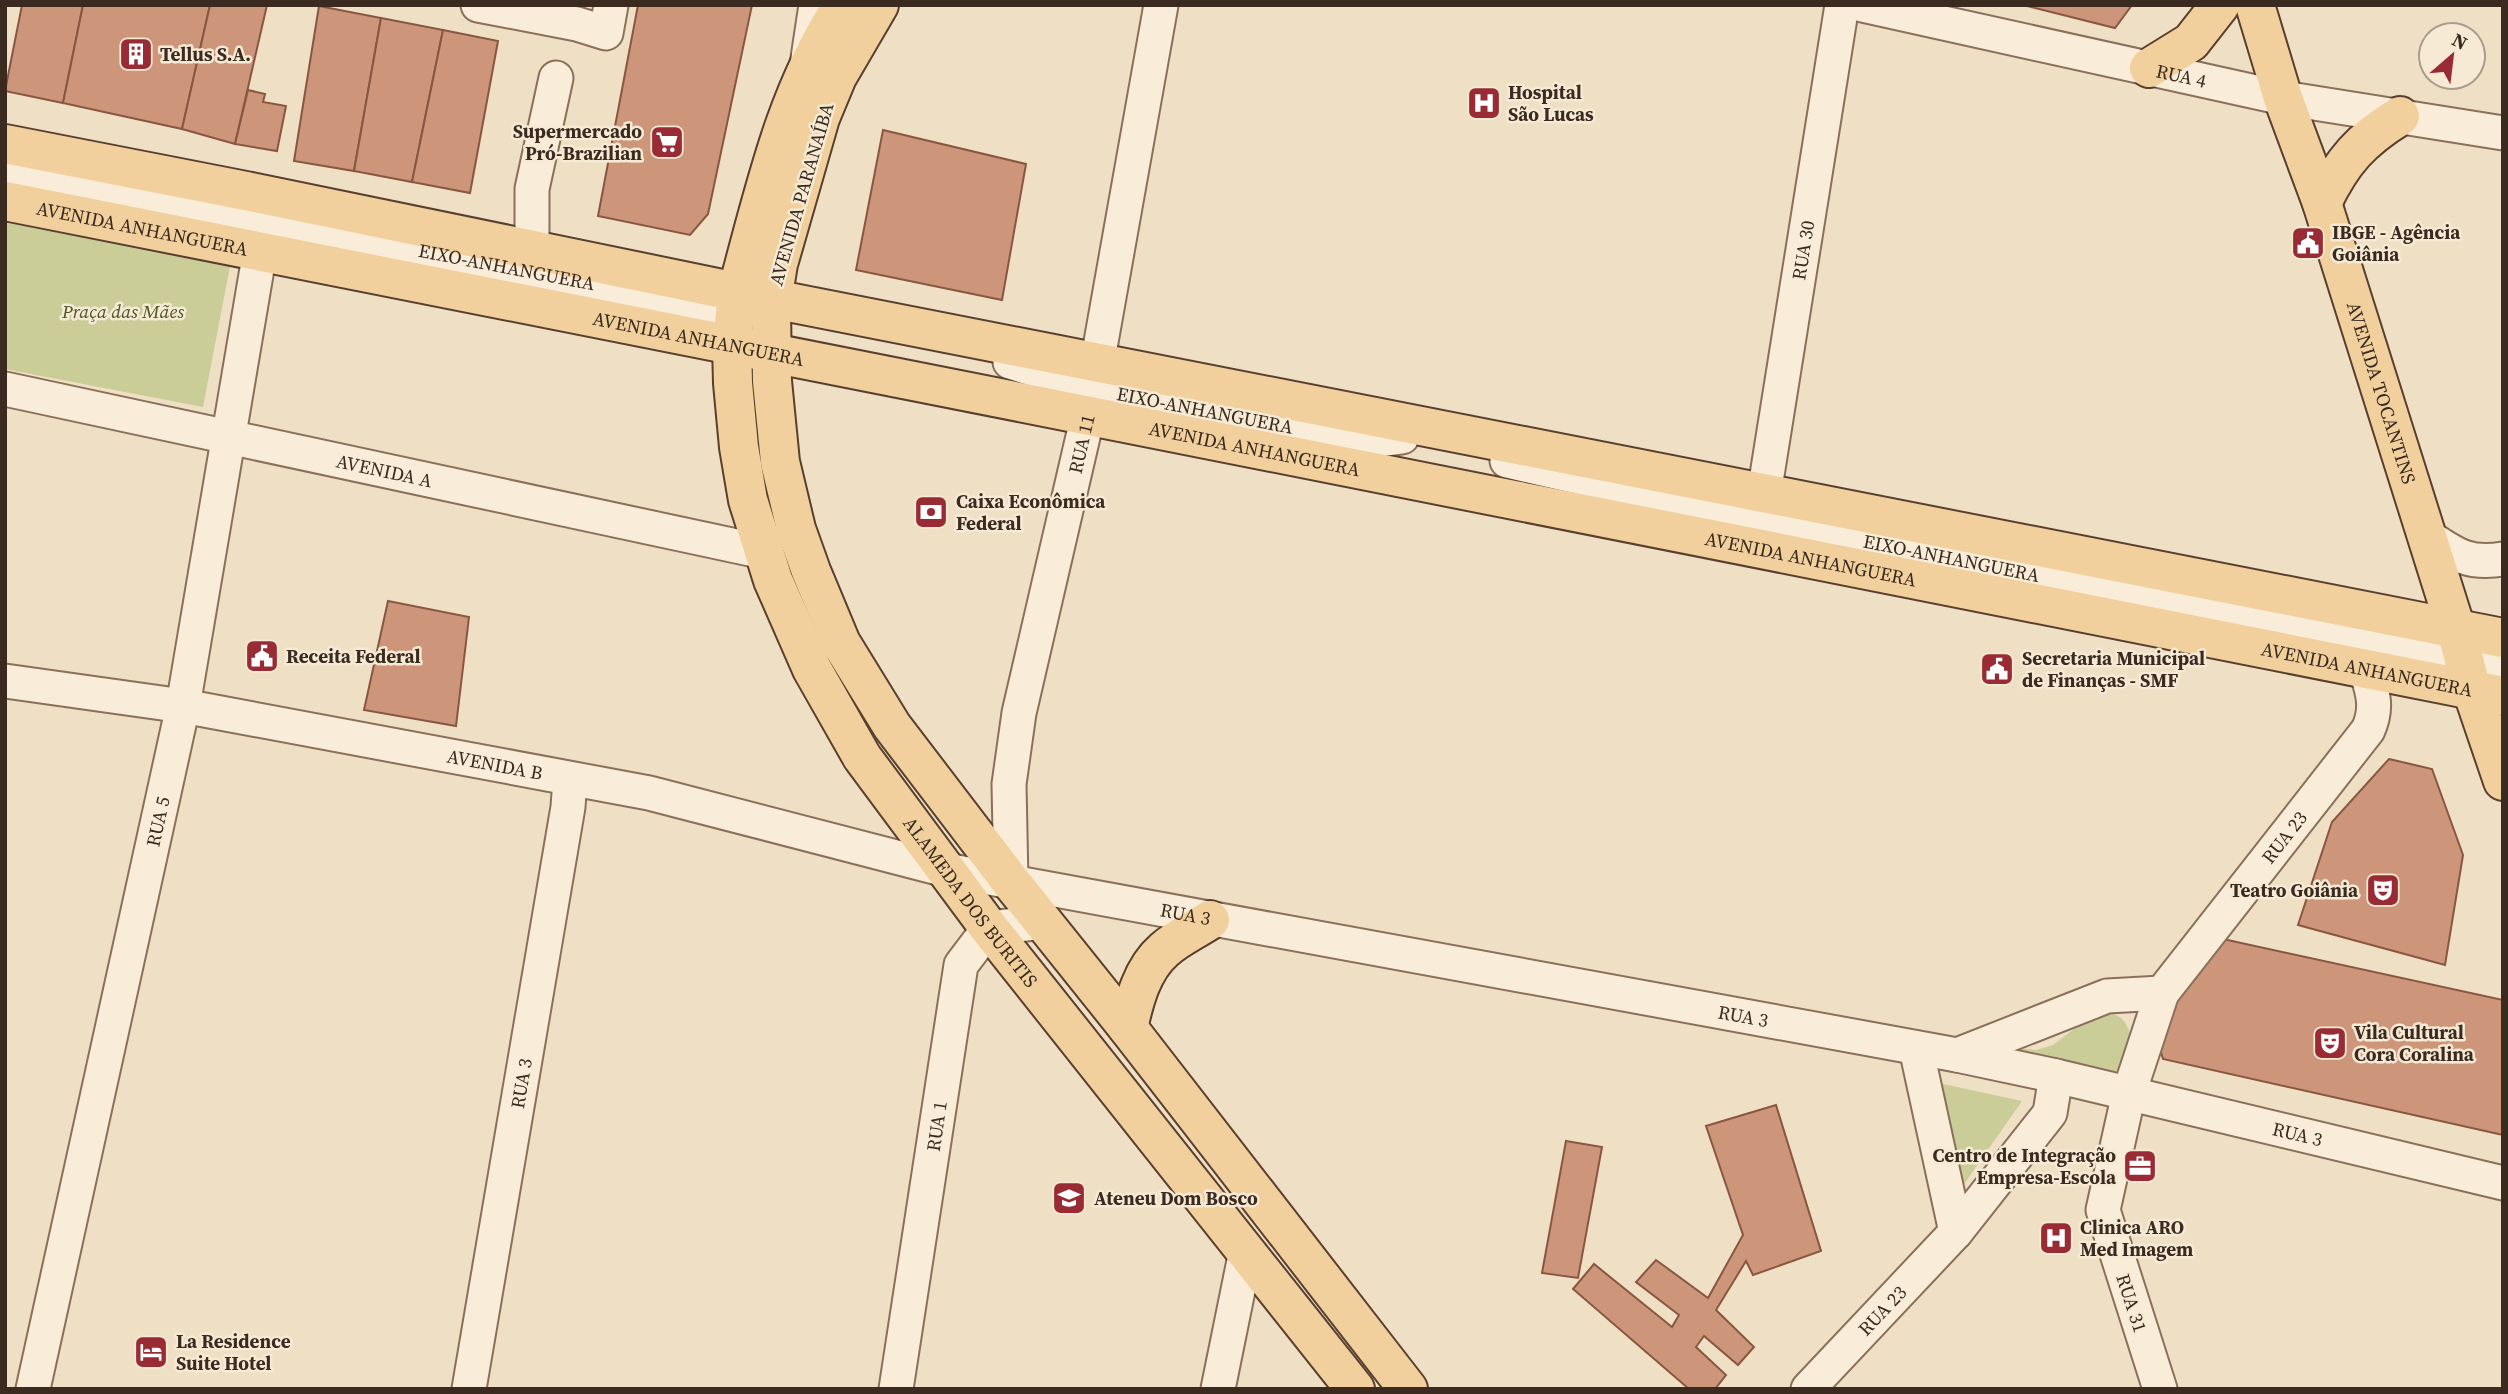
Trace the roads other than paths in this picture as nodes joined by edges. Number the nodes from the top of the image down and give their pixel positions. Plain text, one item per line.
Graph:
1 (478, 5) edge
2 (611, 5) edge
3 (816, 5) edge
4 (843, 5) edge
5 (879, 5) edge
6 (1161, 5) edge
7 (1842, 5) edge
8 (1863, 5) edge
9 (2220, 5) edge
10 (2255, 5) edge
11 (2149, 68) junction
12 (806, 69) junction
13 (556, 78) dead end
14 (2283, 98) junction
15 (2400, 116) junction
16 (2503, 133) edge
17 (5, 144) edge
18 (5, 170) edge
19 (532, 189) junction
20 (5, 201) edge
21 (2322, 203) junction
22 (494, 241) junction
23 (532, 249) junction
24 (260, 251) junction
25 (753, 320) junction
26 (1093, 383) junction
27 (5, 389) edge
28 (229, 436) junction
29 (1764, 494) junction
30 (2426, 535) junction
31 (764, 552) junction
32 (2503, 559) edge
33 (2503, 638) edge
34 (2412, 649) junction
35 (2503, 667) edge
36 (2474, 669) edge
37 (2366, 670) junction
38 (5, 681) edge
39 (183, 706) junction
40 (570, 779) junction
41 (2503, 781) edge
42 (978, 876) junction
43 (1210, 920) junction
44 (1044, 922) junction
45 (989, 928) junction
46 (2162, 993) junction
47 (1128, 1028) junction
48 (1916, 1048) junction
49 (1957, 1055) junction
50 (2056, 1076) junction
51 (2129, 1093) junction
52 (2503, 1183) edge
53 (1956, 1231) junction
54 (1246, 1251) junction
55 (33, 1389) edge
56 (469, 1389) edge
57 (896, 1389) edge
58 (1218, 1389) edge
59 (1355, 1389) edge
60 (1409, 1389) edge
61 (1808, 1389) edge
62 (2160, 1389) edge

1 - 2 street
3 - 12 street
4 - 12 main road, AVENIDA PARANAÍBA
5 - 25 main road, AVENIDA PARANAÍBA
6 - 26 street, RUA 11
7 - 29 street, RUA 30
8 - 11 street, RUA 4
9 - 11 main road
10 - 14 main road, AVENIDA TOCANTINS
11 - 14 street, RUA 4
12 - 25 main road, AVENIDA PARANAÍBA
13 - 19 street
14 - 15 street, RUA 4
14 - 21 main road, AVENIDA TOCANTINS
15 - 16 street, RUA 4
15 - 21 main road
17 - 22 main road, AVENIDA ANHANGUERA
18 - 25 street, EIXO-ANHANGUERA
19 - 22 street
19 - 23 street
20 - 24 main road, AVENIDA ANHANGUERA
21 - 30 main road, AVENIDA TOCANTINS
22 - 23 main road, AVENIDA ANHANGUERA
23 - 25 main road, AVENIDA ANHANGUERA
24 - 25 main road, AVENIDA ANHANGUERA
24 - 28 street, RUA 5
25 - 26 main road, AVENIDA ANHANGUERA
25 - 26 main road, AVENIDA ANHANGUERA
25 - 26 street, EIXO-ANHANGUERA
25 - 31 main road, ALAMEDA DOS BURITIS
25 - 42 main road, ALAMEDA DOS BURITIS
26 - 29 main road, AVENIDA ANHANGUERA
26 - 34 street, EIXO-ANHANGUERA
26 - 37 main road, AVENIDA ANHANGUERA
26 - 42 street, RUA 11
27 - 28 street, AVENIDA A
28 - 31 street, AVENIDA A
28 - 39 street, RUA 5
29 - 36 main road, AVENIDA ANHANGUERA
30 - 32 street
30 - 36 main road, AVENIDA TOCANTINS
31 - 42 main road, ALAMEDA DOS BURITIS
33 - 36 main road, AVENIDA ANHANGUERA
34 - 36 street
34 - 37 street
35 - 36 street
36 - 37 main road, AVENIDA ANHANGUERA
36 - 41 main road, AVENIDA TOCANTINS
37 - 46 street, RUA 23
38 - 39 street, AVENIDA B
39 - 40 street, AVENIDA B
39 - 55 street, RUA 5
40 - 42 street, AVENIDA B
40 - 56 street, RUA 3
42 - 43 street, RUA 3
42 - 44 main road, ALAMEDA DOS BURITIS
42 - 45 main road, ALAMEDA DOS BURITIS
43 - 47 main road
43 - 48 street, RUA 3
44 - 45 street
44 - 47 main road, ALAMEDA DOS BURITIS
45 - 54 main road, ALAMEDA DOS BURITIS
45 - 57 street, RUA 1
46 - 49 street
46 - 51 street, RUA 23
47 - 60 main road, ALAMEDA DOS BURITIS
48 - 49 street, RUA 3
48 - 53 street
49 - 50 street, RUA 3
50 - 51 street, RUA 3
50 - 53 street, RUA 23
51 - 52 street, RUA 3
51 - 62 street, RUA 31
53 - 61 street, RUA 23
54 - 58 street
54 - 59 main road, ALAMEDA DOS BURITIS

